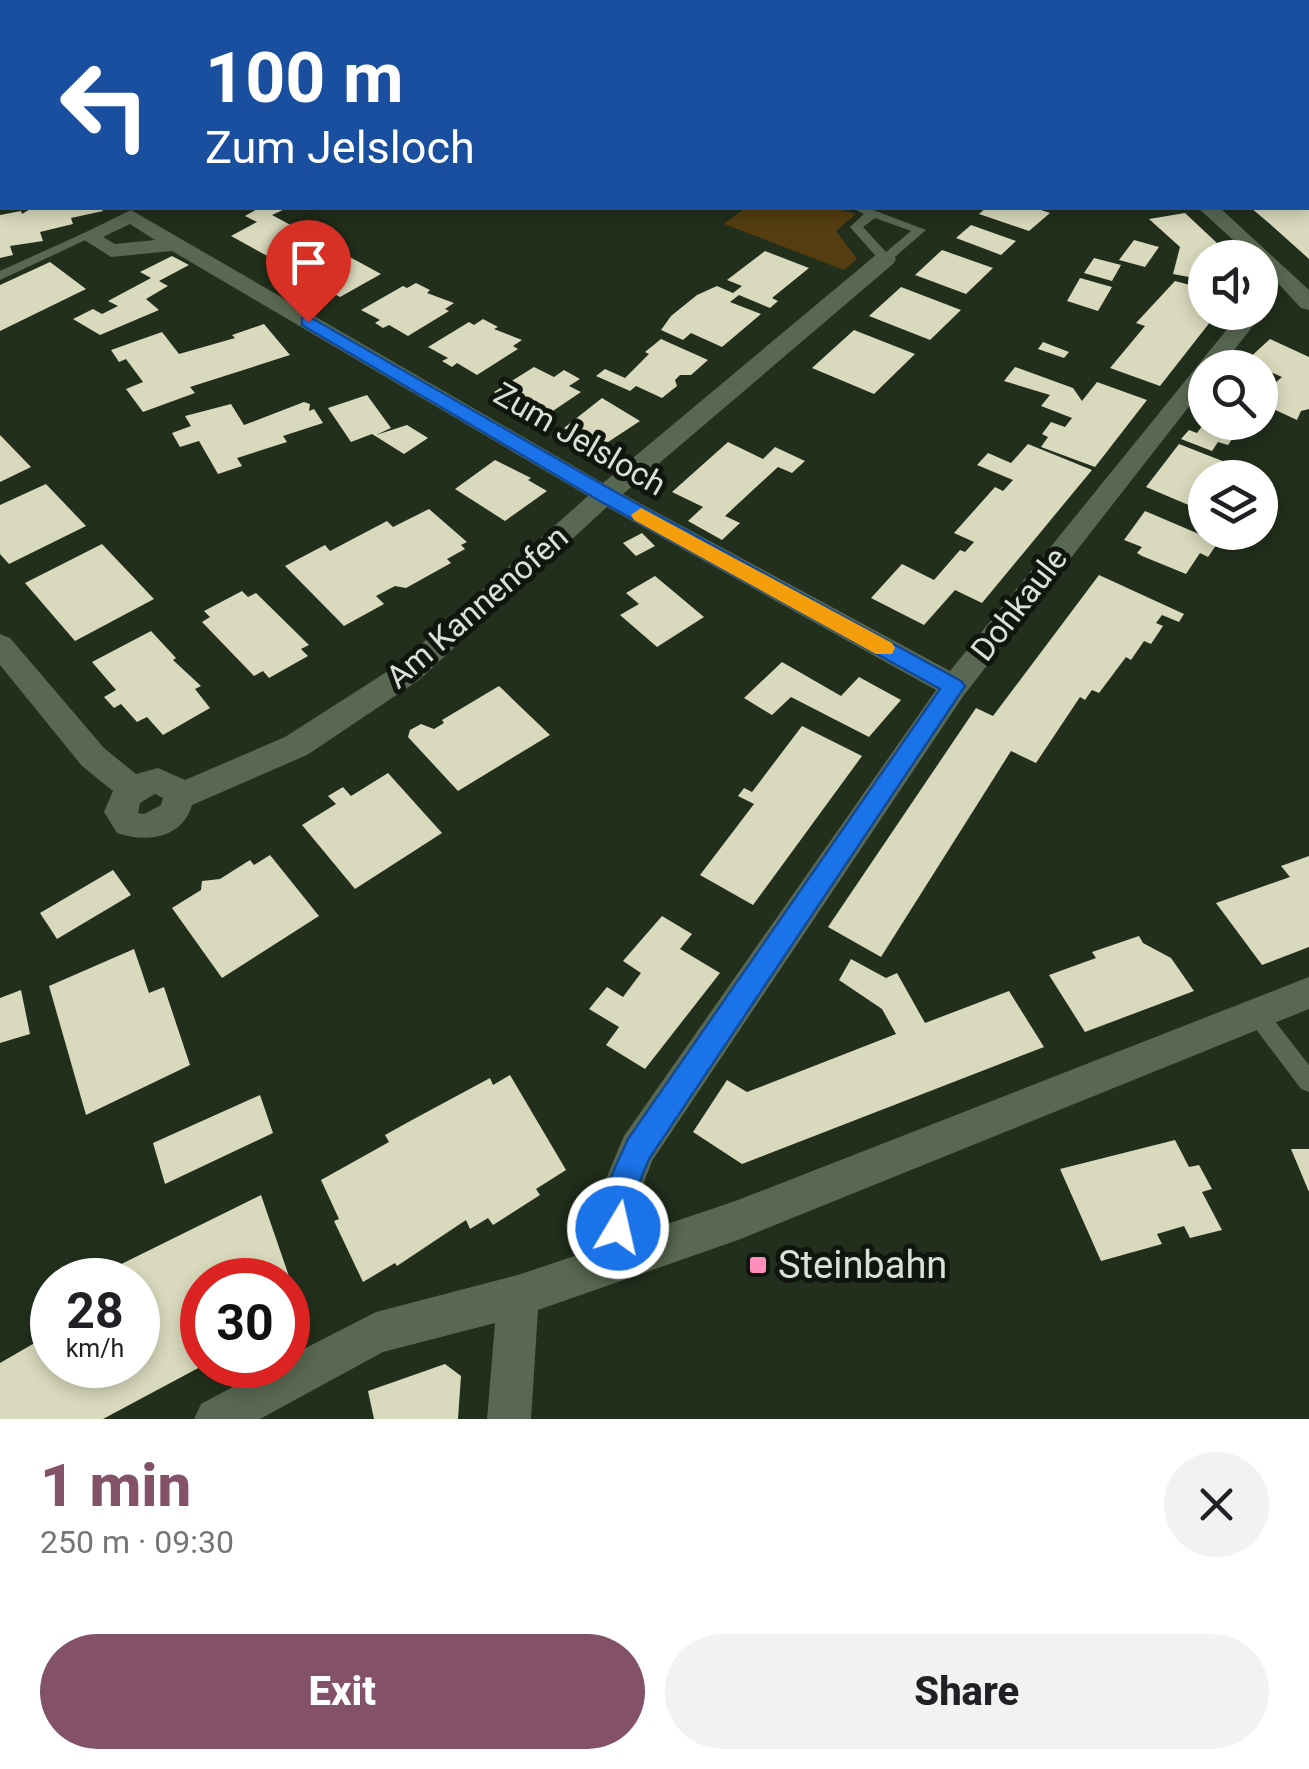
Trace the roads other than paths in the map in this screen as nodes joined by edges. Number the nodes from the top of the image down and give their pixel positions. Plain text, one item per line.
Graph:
1 (864, 210) edge
2 (1210, 210) edge
3 (873, 213) junction
4 (88, 236) junction
5 (176, 244) junction
6 (884, 259) junction
7 (0, 276) edge
8 (1306, 300) edge
9 (1278, 306) edge
10 (1240, 330) edge
11 (1223, 350) edge
12 (1188, 392) edge
13 (605, 495) junction
14 (0, 645) edge
15 (954, 686) junction
16 (1309, 993) edge
17 (1256, 1013) junction
18 (1309, 1082) edge
19 (618, 1258) junction
20 (518, 1296) junction
21 (216, 1419) edge
22 (509, 1419) edge

1 - 3 lane, Am Kannenofen
2 - 8 street
3 - 6 lane
3 - 6 lane, Am Kannenofen
4 - 5 street
4 - 5 street, Zum Jelsloch
4 - 7 lane, Zum Jelsloch
5 - 13 street, Zum Jelsloch
6 - 13 street, Am Kannenofen
8 - 9 street, Dohkaule
10 - 11 street, Dohkaule
12 - 15 street, Dohkaule
13 - 14 street, Am Kannenofen
13 - 15 street, Zum Jelsloch
15 - 19 street, Dohkaule
16 - 17 street
17 - 18 lane
17 - 19 street
19 - 20 street
20 - 21 street
20 - 22 street

